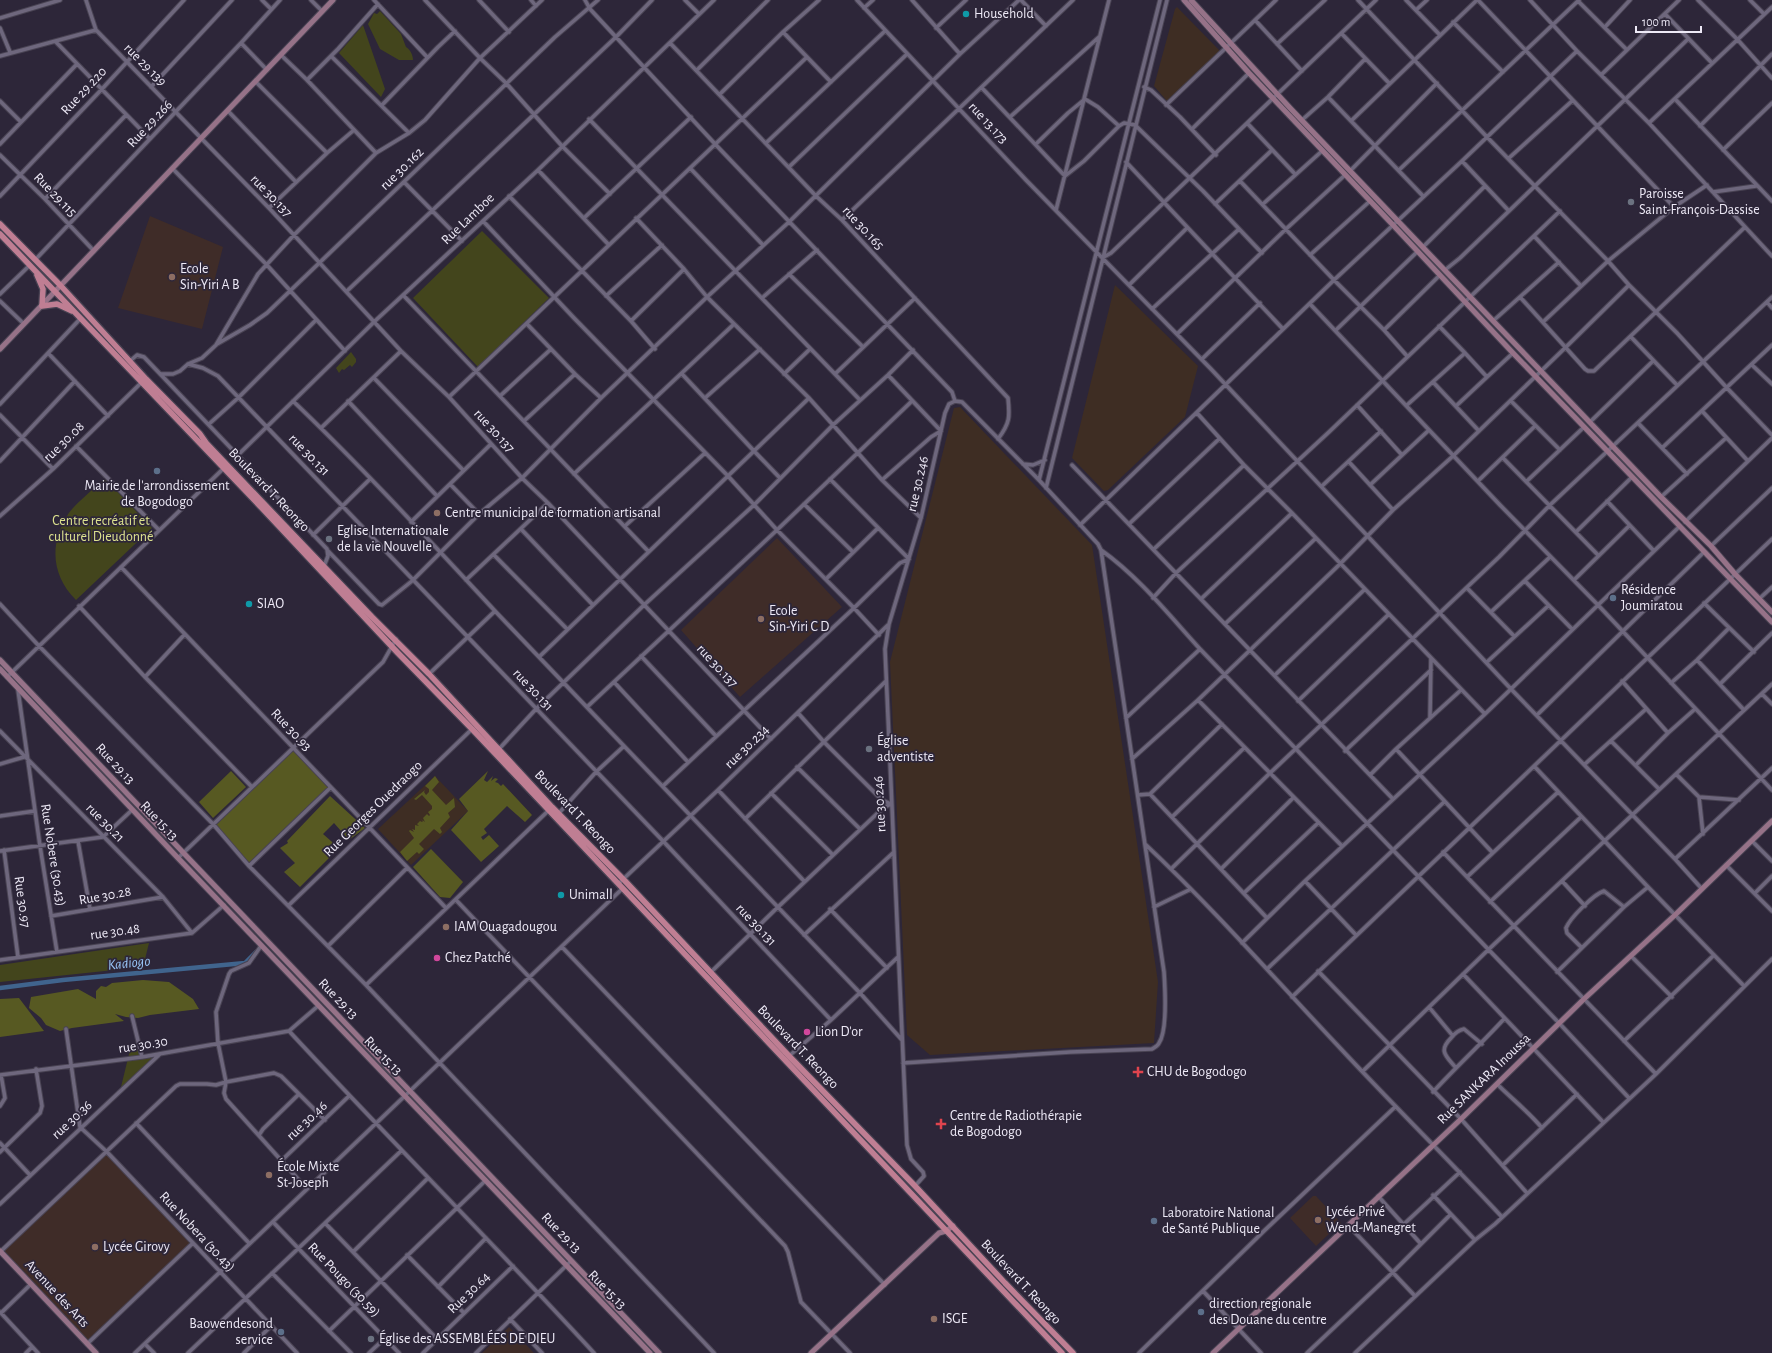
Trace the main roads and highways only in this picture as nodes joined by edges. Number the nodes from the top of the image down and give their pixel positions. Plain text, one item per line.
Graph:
1 (333, 0) edge
2 (1184, 0) edge
3 (1191, 0) edge
4 (1228, 45) junction
5 (0, 224) edge
6 (0, 234) edge
7 (32, 263) junction
8 (36, 272) junction
9 (61, 286) junction
10 (56, 292) junction
11 (42, 306) junction
12 (76, 313) junction
13 (0, 349) edge
14 (144, 380) junction
15 (226, 466) junction
16 (1772, 612) edge
17 (1772, 622) edge
18 (0, 660) edge
19 (0, 669) edge
20 (1772, 821) edge
21 (709, 975) junction
22 (951, 1224) junction
23 (944, 1229) junction
24 (0, 1252) edge
25 (569, 1263) junction
26 (646, 1352) edge
27 (96, 1353) edge
28 (659, 1353) edge
29 (811, 1353) edge
30 (1062, 1353) edge
31 (1073, 1353) edge
32 (1213, 1353) edge

1 - 9 main road
2 - 4 main road
3 - 4 main road
4 - 16 main road
4 - 17 main road
5 - 7 main road
6 - 7 main road
7 - 8 main road, Boulevard T. Reongo
7 - 9 main road, Boulevard T. Reongo
8 - 10 main road, Boulevard T. Reongo
8 - 11 main road
9 - 10 main road
9 - 14 main road, Boulevard T. Reongo
10 - 11 main road
10 - 12 main road, Boulevard T. Reongo
11 - 12 main road
11 - 13 main road
12 - 14 main road, Boulevard T. Reongo
14 - 15 main road, Boulevard T. Reongo
15 - 21 main road, Boulevard T. Reongo
15 - 21 main road, Boulevard T. Reongo
18 - 25 main road, Rue 29.13
19 - 25 main road, Rue 15.13
20 - 32 main road, Rue SANKARA Inoussa
21 - 22 main road, Boulevard T. Reongo
21 - 23 main road, Boulevard T. Reongo
22 - 23 main road
22 - 31 main road, Boulevard T. Reongo
23 - 29 main road
23 - 30 main road, Boulevard T. Reongo
24 - 27 main road, Avenue des Arts
25 - 26 main road, Rue 15.13
25 - 28 main road, Rue 29.13

